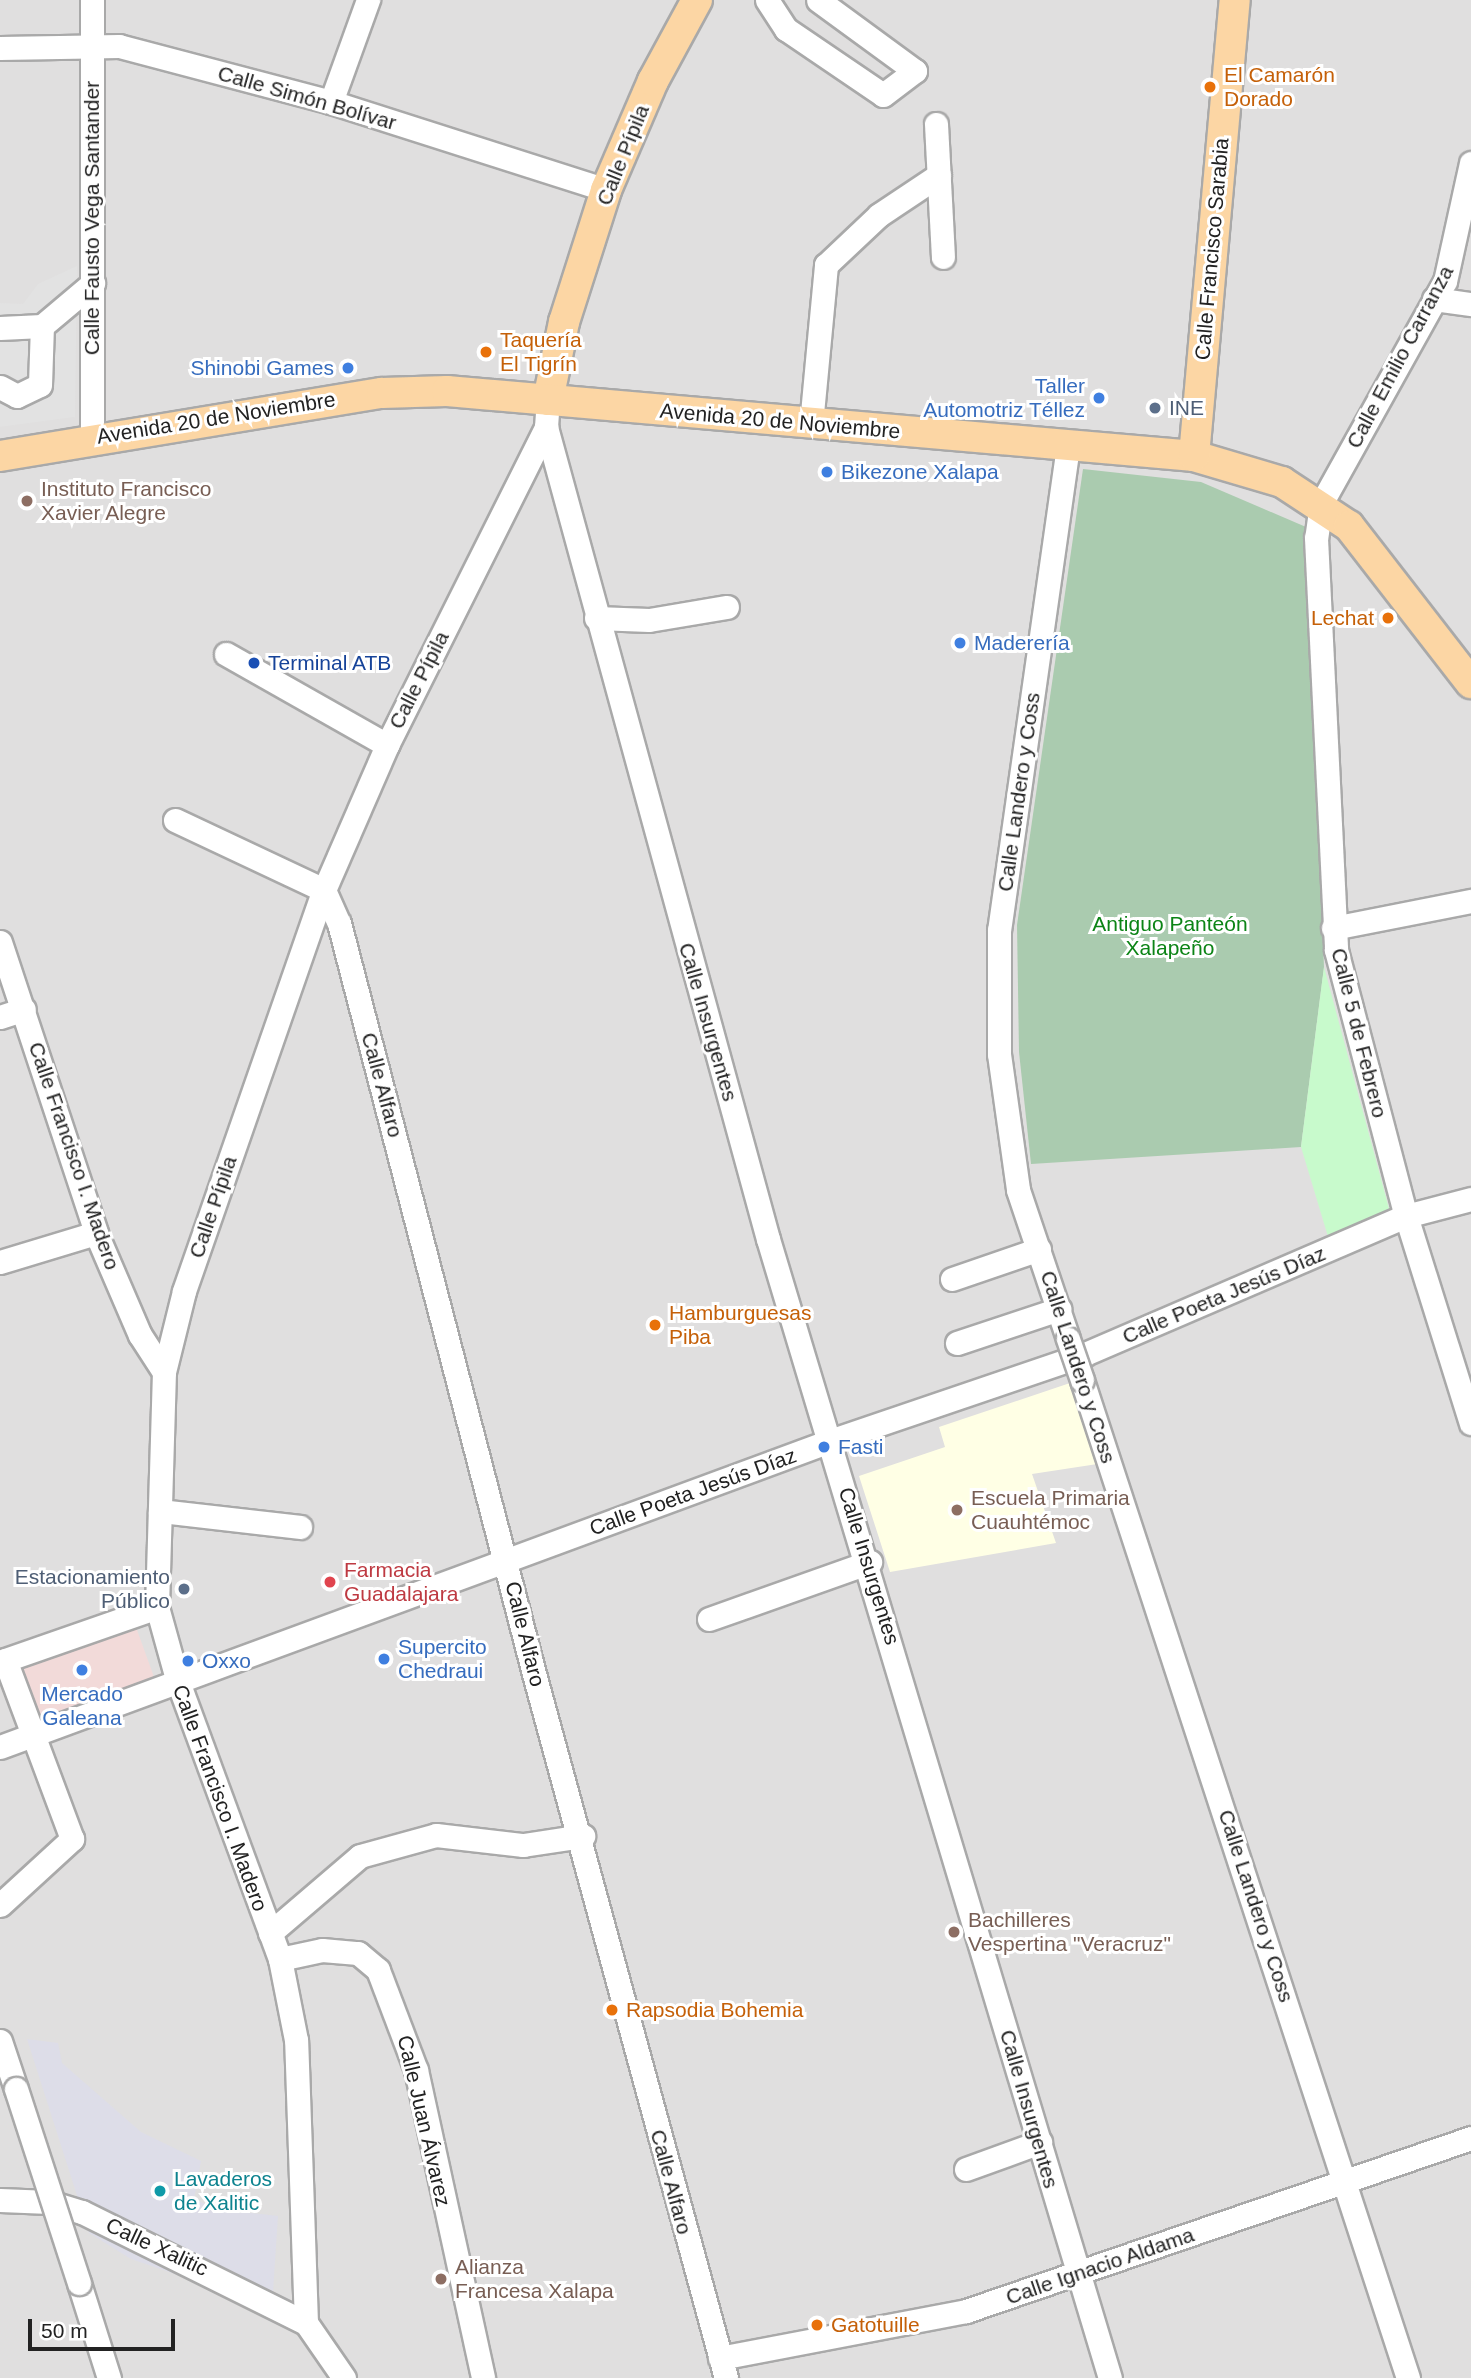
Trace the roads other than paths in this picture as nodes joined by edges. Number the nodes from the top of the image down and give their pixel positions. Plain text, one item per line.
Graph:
1 (92, 0) edge
2 (368, 0) edge
3 (697, 0) edge
4 (767, 0) edge
5 (818, 0) edge
6 (1234, 0) edge
7 (92, 44) junction
8 (0, 48) edge
9 (331, 102) junction
10 (936, 124) dead end
11 (939, 175) junction
12 (1470, 175) edge
13 (606, 190) junction
14 (943, 257) dead end
15 (93, 283) junction
16 (1434, 299) junction
17 (1471, 304) edge
18 (42, 326) junction
19 (0, 328) edge
20 (0, 387) edge
21 (547, 414) junction
22 (811, 425) junction
23 (92, 437) junction
24 (1068, 446) junction
25 (0, 456) edge
26 (1194, 456) junction
27 (1321, 504) junction
28 (727, 607) dead end
29 (596, 618) junction
30 (226, 654) dead end
31 (1471, 683) edge
32 (387, 744) junction
33 (175, 820) dead end
34 (324, 890) junction
35 (1471, 901) edge
36 (1333, 928) junction
37 (0, 942) edge
38 (24, 1009) junction
39 (0, 1017) edge
40 (1471, 1199) edge
41 (1406, 1216) junction
42 (96, 1233) junction
43 (1039, 1250) junction
44 (0, 1262) edge
45 (952, 1279) dead end
46 (1059, 1309) junction
47 (957, 1343) dead end
48 (164, 1372) junction
49 (1470, 1414) edge
50 (830, 1441) junction
51 (160, 1511) junction
52 (300, 1527) dead end
53 (507, 1561) junction
54 (870, 1562) junction
55 (157, 1607) junction
56 (709, 1619) dead end
57 (177, 1679) junction
58 (30, 1737) junction
59 (0, 1747) edge
60 (583, 1836) junction
61 (0, 1905) edge
62 (270, 1933) junction
63 (280, 1959) junction
64 (0, 2041) edge
65 (1471, 2138) edge
66 (1040, 2142) junction
67 (966, 2169) dead end
68 (1347, 2180) junction
69 (0, 2200) edge
70 (1076, 2277) junction
71 (306, 2323) junction
72 (723, 2368) edge
73 (1402, 2375) edge
74 (109, 2378) edge
75 (344, 2378) edge
76 (483, 2378) edge
77 (1110, 2378) edge

1 - 7 street, Calle Fausto Vega Santander
2 - 9 street
3 - 13 main road, Calle Pípila
4 - 5 street
6 - 26 main road, Calle Francisco Sarabia
7 - 8 street, Calle Simón Bolívar
7 - 9 street, Calle Simón Bolívar
7 - 15 street, Calle Fausto Vega Santander
9 - 13 street, Calle Simón Bolívar
10 - 11 street
11 - 14 street
11 - 22 street
12 - 16 street, Calle Emilio Carranza
13 - 21 main road, Calle Pípila
15 - 18 street
15 - 23 street, Calle Fausto Vega Santander
16 - 17 street
16 - 27 street, Calle Emilio Carranza
18 - 19 street
18 - 20 street
21 - 22 main road, Avenida 20 de Noviembre
21 - 23 main road, Avenida 20 de Noviembre
21 - 29 street, Calle Insurgentes
21 - 32 street, Calle Pípila
22 - 24 main road, Avenida 20 de Noviembre
23 - 25 main road, Avenida 20 de Noviembre
24 - 26 main road, Avenida 20 de Noviembre
24 - 43 street, Calle Landero y Coss
26 - 27 main road, Avenida 20 de Noviembre
27 - 31 main road, Avenida 20 de Noviembre
27 - 36 street, Calle 5 de Febrero
28 - 29 street
29 - 50 street, Calle Insurgentes
30 - 32 street
32 - 34 street, Calle Pípila
33 - 34 street
34 - 48 street, Calle Pípila
34 - 53 street, Calle Alfaro
35 - 36 street
36 - 41 street, Calle 5 de Febrero
37 - 38 street, Calle Francisco I. Madero
38 - 39 street
38 - 42 street, Calle Francisco I. Madero
40 - 41 street, Calle Poeta Jesús Díaz
41 - 49 street, Calle 5 de Febrero
41 - 50 street, Calle Poeta Jesús Díaz
42 - 44 street
42 - 48 street, Calle Francisco I. Madero
43 - 45 street
43 - 46 street, Calle Landero y Coss
46 - 47 street
46 - 68 street, Calle Landero y Coss, bridge
48 - 51 street, Calle Francisco I. Madero
50 - 53 street, Calle Poeta Jesús Díaz
50 - 54 street, Calle Insurgentes
51 - 52 street
51 - 55 street, Calle Francisco I. Madero
53 - 57 street, Calle Poeta Jesús Díaz
53 - 60 street, Calle Alfaro
54 - 56 street
54 - 66 street, Calle Insurgentes
55 - 57 street, Calle Francisco I. Madero
55 - 58 street
57 - 58 street, Calle Poeta Jesús Díaz
57 - 62 street, Calle Francisco I. Madero
58 - 59 street, Calle Poeta Jesús Díaz
58 - 61 street
60 - 62 street
60 - 72 street, Calle Alfaro
62 - 63 street, Calle Francisco I. Madero
63 - 71 street, Calle Francisco I. Madero
63 - 76 street, Calle Juan Álvarez
64 - 74 street, bridge
65 - 68 street, Calle Ignacio Aldama
66 - 67 street
66 - 70 street, Calle Insurgentes
68 - 70 street, Calle Ignacio Aldama
68 - 73 street, Calle Landero y Coss
69 - 71 street, Calle Xalitic
70 - 72 street, Calle Ignacio Aldama
70 - 77 street, Calle Insurgentes
71 - 75 street

